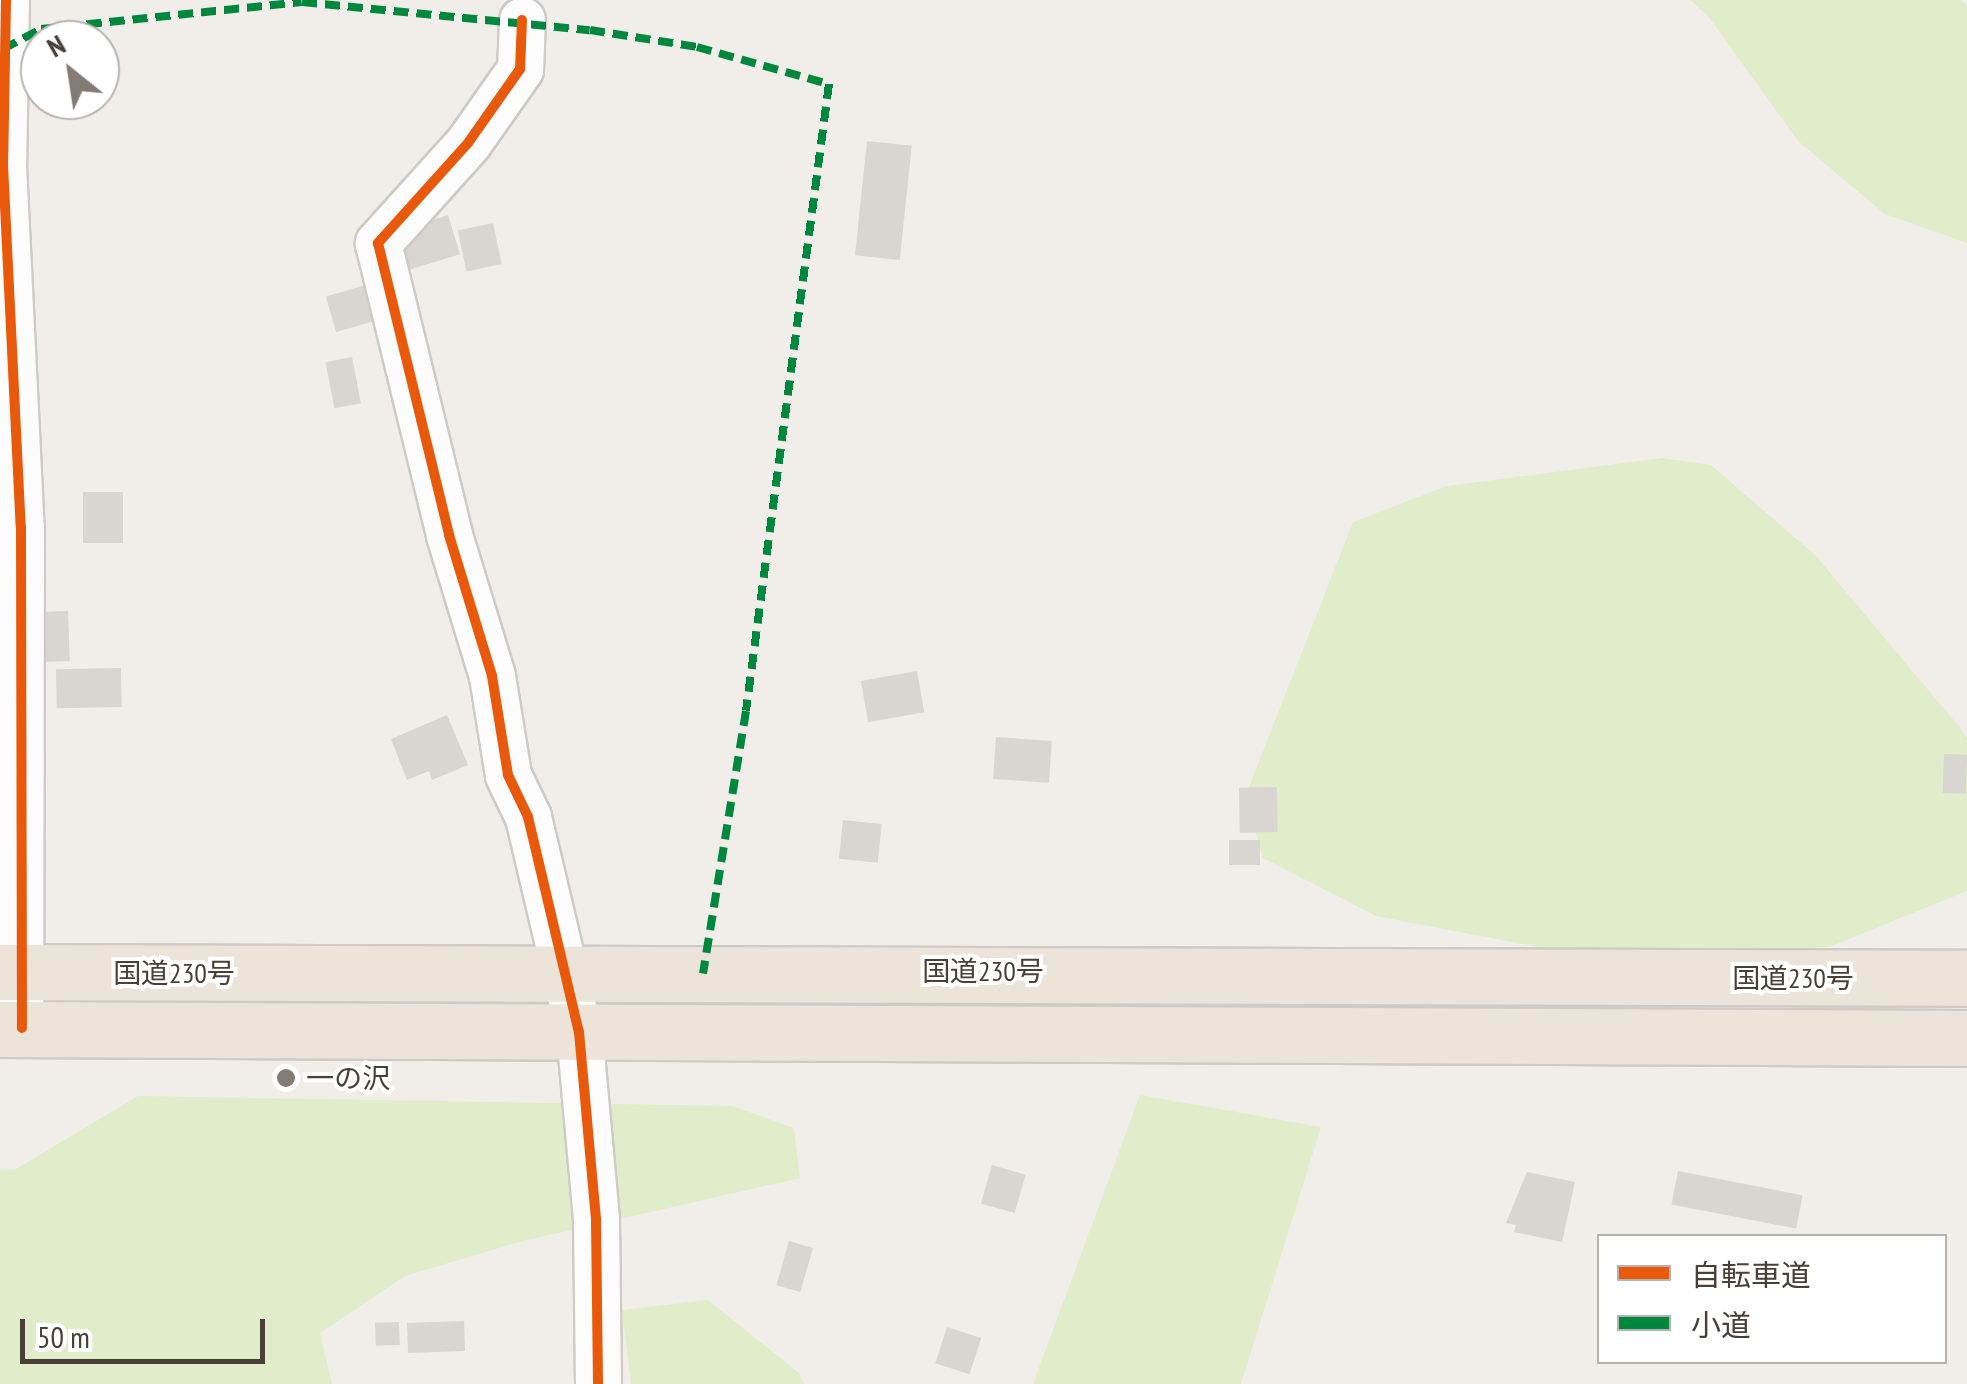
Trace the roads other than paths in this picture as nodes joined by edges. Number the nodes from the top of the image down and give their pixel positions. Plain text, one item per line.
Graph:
1 (6, 0) edge
2 (522, 20) dead end
3 (2, 165) edge
4 (4, 338) edge
5 (9, 972) edge
6 (566, 976) junction
7 (1967, 978) edge
8 (11, 1029) edge
9 (579, 1032) junction
10 (1967, 1038) edge
11 (598, 1384) edge

1 - 3 street
2 - 6 street
3 - 4 street
4 - 5 street
5 - 6 highway, 国道230号
5 - 8 street
6 - 7 highway, 国道230号
6 - 9 street
8 - 9 highway, 国道230号
9 - 10 highway, 国道230号
9 - 11 street

